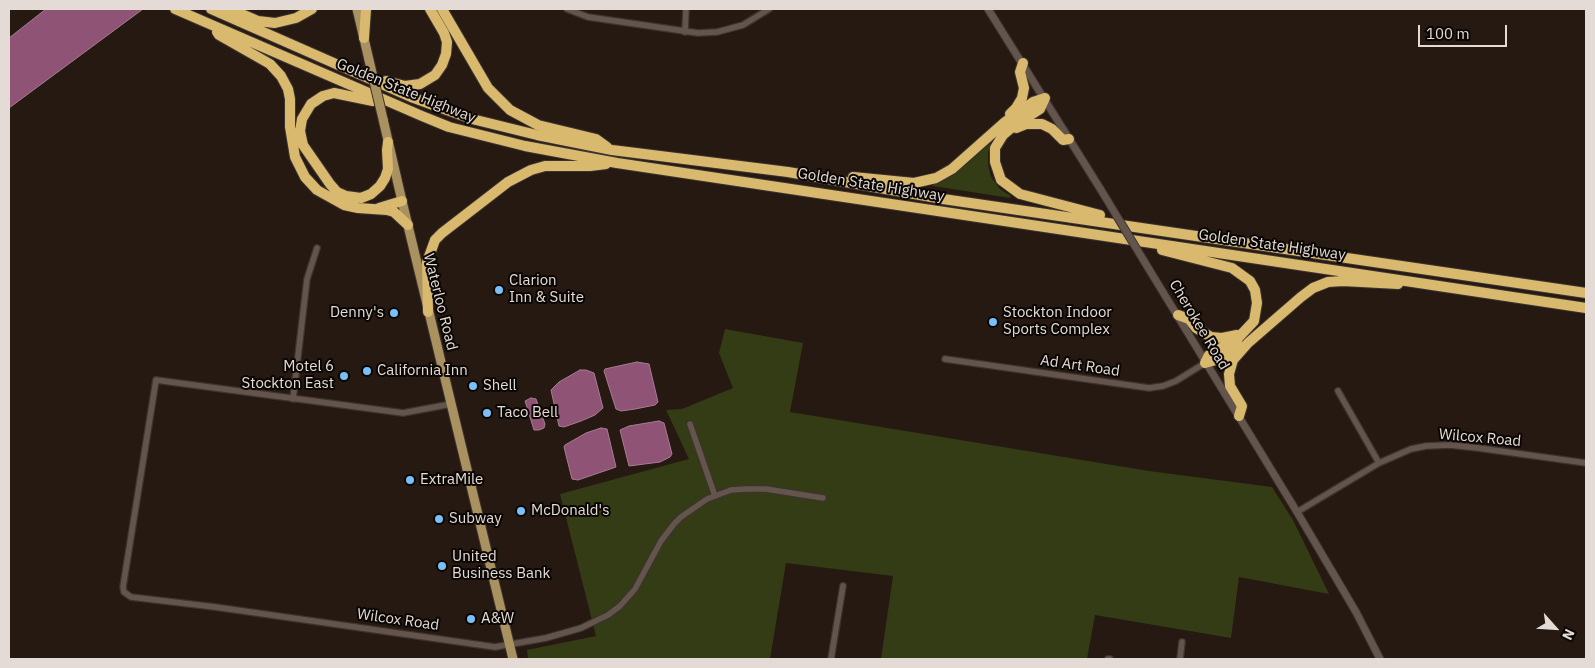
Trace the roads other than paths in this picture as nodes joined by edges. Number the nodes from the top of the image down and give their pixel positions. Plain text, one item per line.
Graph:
1 (175, 9) edge
2 (312, 9) edge
3 (357, 9) edge
4 (366, 9) edge
5 (430, 9) edge
6 (442, 9) edge
7 (567, 9) edge
8 (686, 9) edge
9 (769, 9) edge
10 (988, 9) edge
11 (215, 11) edge
12 (212, 25) junction
13 (685, 32) junction
14 (364, 38) junction
15 (1023, 63) junction
16 (358, 73) junction
17 (1045, 98) junction
18 (405, 110) junction
19 (1008, 125) junction
20 (1069, 139) junction
21 (388, 142) junction
22 (612, 150) junction
23 (617, 163) junction
24 (843, 182) junction
25 (402, 201) junction
26 (373, 209) junction
27 (1121, 224) junction
28 (408, 225) junction
29 (1147, 242) junction
30 (317, 248) dead end
31 (1404, 280) junction
32 (1586, 293) edge
33 (1586, 308) edge
34 (428, 312) junction
35 (1178, 315) junction
36 (1243, 333) junction
37 (1248, 343) junction
38 (945, 359) dead end
39 (1206, 363) junction
40 (1338, 391) dead end
41 (293, 398) junction
42 (451, 404) junction
43 (1239, 416) junction
44 (690, 424) dead end
45 (1380, 463) junction
46 (1586, 464) edge
47 (715, 496) junction
48 (823, 498) dead end
49 (1297, 512) junction
50 (843, 586) dead end
51 (1182, 642) dead end
52 (509, 644) junction
53 (1378, 658) edge
54 (513, 659) edge
55 (831, 659) edge
56 (1180, 659) edge

1 - 12 highway, Golden State Highway
2 - 11 highway
3 - 14 main road, Waterloo Road
4 - 14 highway
5 - 16 highway
6 - 22 highway
7 - 13 street
8 - 13 street
9 - 13 street
10 - 15 street, Cherokee Road
11 - 16 highway, Golden State Highway
12 - 18 highway, Golden State Highway
12 - 26 highway
14 - 21 main road, Waterloo Road, bridge
15 - 17 street, Cherokee Road
15 - 19 highway
16 - 22 highway, Golden State Highway
17 - 19 highway
17 - 20 street, Cherokee Road
18 - 21 highway
18 - 23 highway, Golden State Highway
19 - 20 highway
19 - 24 highway
19 - 27 highway
20 - 35 street, Cherokee Road, bridge
21 - 25 main road, Waterloo Road
22 - 24 highway, Golden State Highway
23 - 29 highway, Golden State Highway
23 - 34 highway
24 - 27 highway, Golden State Highway
25 - 26 highway
25 - 28 main road, Waterloo Road
26 - 28 highway
27 - 32 highway, Golden State Highway
28 - 34 main road, Waterloo Road
29 - 31 highway, Golden State Highway
29 - 36 highway
30 - 41 street
31 - 33 highway, Golden State Highway
31 - 37 highway
34 - 42 main road, Waterloo Road
35 - 36 highway
35 - 39 street, Cherokee Road
36 - 39 highway
37 - 39 highway
37 - 43 highway
38 - 39 street, Ad Art Road
39 - 43 street, Cherokee Road
40 - 45 street
41 - 42 street
41 - 52 street, Wilcox Road
42 - 52 main road, Waterloo Road
43 - 49 street, Cherokee Road
44 - 47 street
45 - 46 street, Wilcox Road
45 - 49 street, Wilcox Road
47 - 48 street, Wilcox Road
47 - 52 street, Wilcox Road
49 - 53 street, Cherokee Road
50 - 55 street
51 - 56 street
52 - 54 main road, Waterloo Road

